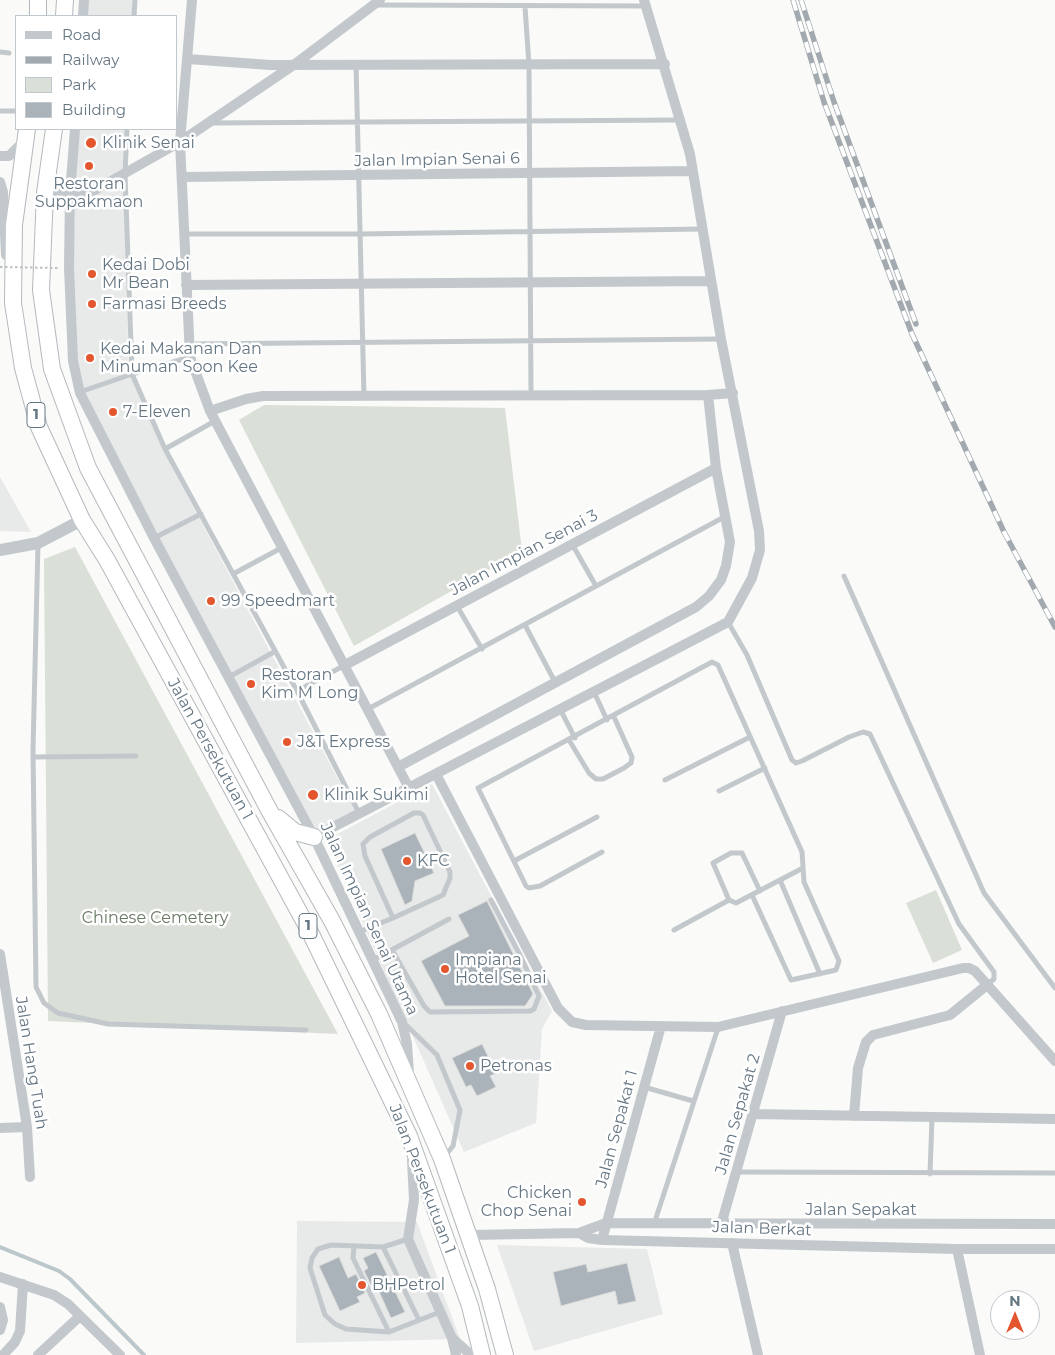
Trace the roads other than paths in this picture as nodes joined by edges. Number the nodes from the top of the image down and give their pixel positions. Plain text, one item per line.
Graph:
1 (38, 0) edge
2 (65, 0) edge
3 (84, 0) edge
4 (135, 0) edge
5 (192, 0) edge
6 (377, 2) edge
7 (645, 3) edge
8 (525, 6) junction
9 (38, 15) edge
10 (64, 15) edge
11 (83, 15) edge
12 (134, 15) edge
13 (0, 52) edge
14 (8, 53) dead end
15 (188, 59) junction
16 (356, 63) junction
17 (295, 64) junction
18 (665, 64) junction
19 (529, 65) junction
20 (0, 111) edge
21 (15, 111) edge
22 (528, 120) junction
23 (680, 120) junction
24 (359, 122) junction
25 (208, 123) junction
26 (54, 130) edge
27 (75, 130) edge
28 (128, 130) edge
29 (27, 134) edge
30 (180, 142) junction
31 (0, 156) edge
32 (693, 171) junction
33 (125, 174) junction
34 (528, 174) junction
35 (359, 176) junction
36 (182, 177) junction
37 (0, 182) edge
38 (45, 193) junction
39 (70, 194) junction
40 (702, 229) junction
41 (529, 231) junction
42 (184, 234) junction
43 (361, 234) junction
44 (711, 281) junction
45 (530, 283) junction
46 (186, 285) junction
47 (362, 285) junction
48 (13, 303) junction
49 (721, 339) junction
50 (530, 342) junction
51 (362, 343) junction
52 (189, 344) junction
53 (190, 357) junction
54 (132, 374) junction
55 (80, 393) junction
56 (733, 393) junction
57 (531, 395) junction
58 (708, 395) junction
59 (364, 397) junction
60 (210, 411) junction
61 (215, 421) junction
62 (165, 449) junction
63 (716, 468) junction
64 (201, 514) junction
65 (726, 516) junction
66 (82, 520) junction
67 (154, 538) junction
68 (38, 543) junction
69 (572, 544) junction
70 (283, 547) junction
71 (0, 550) edge
72 (233, 574) junction
73 (844, 576) dead end
74 (596, 586) junction
75 (457, 606) junction
76 (728, 622) junction
77 (525, 625) junction
78 (482, 649) junction
79 (274, 652) junction
80 (345, 665) junction
81 (229, 677) junction
82 (555, 682) junction
83 (297, 691) junction
84 (594, 692) junction
85 (368, 709) junction
86 (560, 709) junction
87 (614, 716) junction
88 (608, 720) junction
89 (750, 737) junction
90 (572, 739) junction
91 (136, 756) dead end
92 (34, 758) junction
93 (398, 767) junction
94 (765, 768) junction
95 (436, 774) junction
96 (665, 780) dead end
97 (409, 788) junction
98 (719, 791) dead end
99 (269, 810) junction
100 (359, 813) junction
101 (596, 817) dead end
102 (314, 837) junction
103 (602, 852) dead end
104 (514, 861) junction
105 (803, 868) junction
106 (780, 880) junction
107 (760, 891) junction
108 (752, 895) junction
109 (491, 900) dead end
110 (729, 900) junction
111 (393, 918) junction
112 (449, 919) dead end
113 (674, 930) dead end
114 (359, 932) junction
115 (392, 950) junction
116 (524, 953) junction
117 (373, 960) junction
118 (0, 961) edge
119 (820, 974) junction
120 (987, 985) junction
121 (1055, 988) edge
122 (782, 1012) junction
123 (4, 1017) edge
124 (402, 1022) junction
125 (661, 1026) junction
126 (718, 1027) junction
127 (306, 1030) dead end
128 (1055, 1061) edge
129 (409, 1084) junction
130 (644, 1087) junction
131 (693, 1101) junction
132 (753, 1114) junction
133 (854, 1116) junction
134 (932, 1118) junction
135 (1055, 1119) edge
136 (27, 1127) junction
137 (0, 1128) edge
138 (409, 1136) junction
139 (442, 1159) junction
140 (737, 1172) junction
141 (1055, 1173) edge
142 (930, 1174) junction
143 (30, 1176) dead end
144 (606, 1224) junction
145 (1055, 1224) edge
146 (654, 1225) junction
147 (721, 1225) junction
148 (578, 1232) junction
149 (470, 1235) junction
150 (408, 1239) junction
151 (602, 1240) junction
152 (732, 1243) junction
153 (354, 1246) junction
154 (383, 1247) junction
155 (957, 1249) junction
156 (1055, 1249) edge
157 (0, 1276) edge
158 (23, 1284) junction
159 (0, 1307) edge
160 (441, 1312) junction
161 (80, 1316) junction
162 (419, 1320) junction
163 (0, 1330) edge
164 (389, 1332) junction
165 (452, 1338) junction
166 (118, 1354) edge
167 (3, 1355) edge
168 (38, 1355) edge
169 (456, 1355) edge
170 (471, 1355) edge
171 (482, 1355) edge
172 (505, 1355) edge
173 (758, 1355) edge
174 (980, 1355) edge

1 - 9 highway
2 - 10 highway
3 - 11 street
4 - 12 lane
5 - 15 street
6 - 8 lane
6 - 17 street
7 - 8 lane
7 - 18 street
8 - 19 lane
13 - 14 lane
15 - 17 street
15 - 30 street
16 - 17 street
16 - 19 street
16 - 24 lane
17 - 25 street
18 - 19 street
18 - 23 street
19 - 22 lane
20 - 21 lane
22 - 23 lane
22 - 24 lane
22 - 34 lane
23 - 32 street
24 - 25 lane
24 - 35 lane
25 - 30 street
26 - 38 highway, Jalan Persekutuan 1 / 1
27 - 39 street, Jalan Impian Senai Utama
28 - 33 lane
29 - 31 street
29 - 48 highway, Jalan Persekutuan 1 / 1
30 - 33 street
30 - 36 street
32 - 34 street, Jalan Impian Senai 6
32 - 40 street
33 - 39 street
33 - 54 lane
34 - 35 street, Jalan Impian Senai 6
34 - 41 lane
35 - 36 street, Jalan Impian Senai 6
35 - 43 lane
36 - 42 street
37 - 48 street
38 - 39 street
38 - 99 highway, Jalan Persekutuan 1 / 1
39 - 55 street, Jalan Impian Senai Utama
40 - 41 lane
40 - 44 street
41 - 43 lane
41 - 45 lane
42 - 43 lane
42 - 46 street
43 - 47 lane
44 - 45 street
44 - 49 street
45 - 47 street
45 - 50 lane
46 - 47 street
46 - 52 street
47 - 51 lane
48 - 66 highway, Jalan Persekutuan 1 / 1
49 - 50 lane
49 - 56 street
50 - 51 lane
50 - 57 lane
51 - 52 lane
51 - 59 lane
52 - 53 street
53 - 54 lane
53 - 60 street
54 - 55 lane
54 - 62 lane
55 - 67 street, Jalan Impian Senai Utama
56 - 58 street
56 - 76 street
57 - 58 street
57 - 59 street
58 - 63 street
59 - 60 street
60 - 61 street
61 - 62 lane
61 - 70 street
62 - 64 lane
63 - 65 street
63 - 69 street, Jalan Impian Senai 3
64 - 67 lane
64 - 72 lane
65 - 74 lane
65 - 82 street
66 - 68 street
66 - 138 highway, Jalan Persekutuan 1 / 1
67 - 81 street, Jalan Impian Senai Utama
68 - 71 street
68 - 92 lane
69 - 74 lane
69 - 75 street, Jalan Impian Senai 3
70 - 72 lane
70 - 80 street
72 - 79 lane
73 - 121 lane
74 - 77 lane
75 - 78 lane
75 - 80 street, Jalan Impian Senai 3
76 - 84 street
76 - 120 lane
77 - 78 lane
77 - 82 lane
78 - 85 lane
79 - 81 lane
79 - 83 lane
80 - 83 lane
80 - 85 street
81 - 102 street, Jalan Impian Senai Utama
82 - 93 street
83 - 100 lane
84 - 86 street
84 - 88 lane
85 - 93 street
86 - 90 lane
86 - 95 street
87 - 88 lane
87 - 89 lane
87 - 90 lane
88 - 90 lane
89 - 94 lane
89 - 96 lane
90 - 104 lane
91 - 92 lane
92 - 127 lane
93 - 97 street
94 - 98 lane
94 - 105 lane
95 - 97 street
95 - 116 street
97 - 100 street
99 - 102 highway
99 - 129 highway, Jalan Persekutuan 1 / 1
100 - 102 street
101 - 104 lane
102 - 114 street, Jalan Impian Senai Utama
103 - 104 lane
105 - 106 lane
105 - 119 lane
106 - 107 lane
106 - 119 lane
107 - 108 lane
107 - 110 lane
108 - 110 lane
108 - 119 lane
109 - 116 lane
110 - 113 lane
111 - 111 lane
111 - 114 lane
112 - 115 lane
114 - 117 street, Jalan Impian Senai Utama
115 - 116 lane
115 - 117 lane
116 - 125 street
117 - 124 street, Jalan Impian Senai Utama
118 - 123 street, Jalan Hang Tuah
120 - 122 street
120 - 128 street
120 - 133 street
122 - 126 street
122 - 132 street, Jalan Sepakat 2
123 - 136 street, Jalan Hang Tuah
124 - 129 street, Jalan Impian Senai Utama
124 - 139 lane
125 - 126 street
125 - 130 street, Jalan Sepakat 1
126 - 131 lane
129 - 139 highway, Jalan Persekutuan 1 / 1
130 - 131 lane
130 - 144 street, Jalan Sepakat 1
131 - 146 lane
132 - 133 street
132 - 140 street, Jalan Sepakat 2
133 - 134 street
134 - 135 street
134 - 142 lane
136 - 137 street
136 - 143 street, Jalan Hang Tuah
138 - 150 street
138 - 171 highway, Jalan Persekutuan 1 / 1
139 - 149 highway, Jalan Persekutuan 1 / 1
140 - 142 lane
140 - 147 street, Jalan Sepakat 2
141 - 142 lane
144 - 146 street, Jalan Sepakat
144 - 148 street, Jalan Sepakat
144 - 151 street, Jalan Sepakat 1
145 - 147 street, Jalan Sepakat
146 - 147 street, Jalan Sepakat
148 - 149 street, Jalan Berkat
148 - 151 street, Jalan Berkat
149 - 172 highway, Jalan Persekutuan 1 / 1
150 - 154 lane
150 - 160 street
151 - 152 street, Jalan Berkat
152 - 155 street, Jalan Berkat
152 - 173 street
153 - 154 lane
153 - 164 lane
153 - 164 lane
154 - 162 lane
155 - 156 street, Jalan Berkat
155 - 174 street
157 - 158 street
158 - 161 street
158 - 167 street
159 - 163 street
160 - 162 lane
160 - 165 street
161 - 166 street
161 - 168 street
162 - 164 lane
165 - 169 street
165 - 170 street

